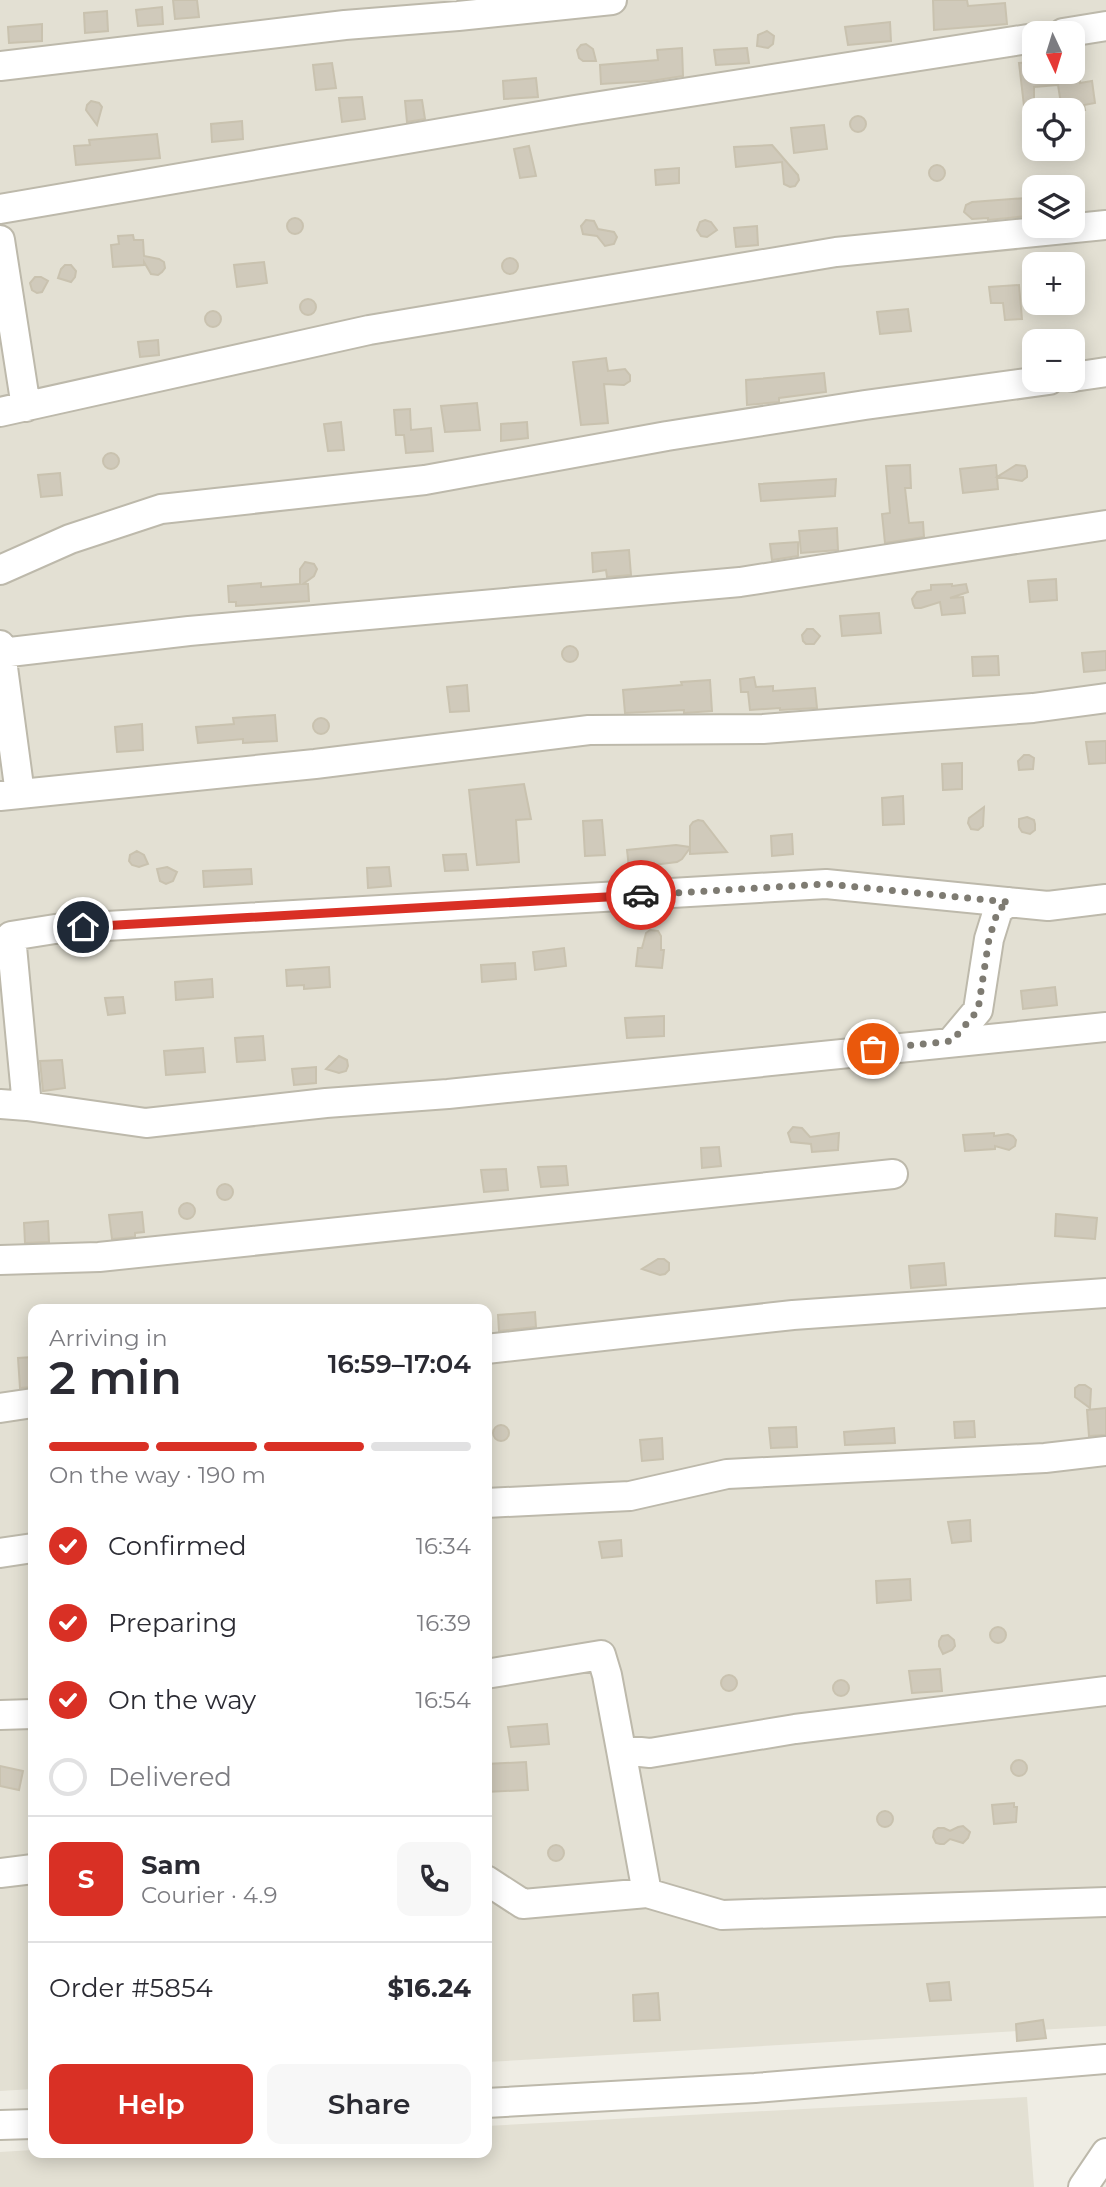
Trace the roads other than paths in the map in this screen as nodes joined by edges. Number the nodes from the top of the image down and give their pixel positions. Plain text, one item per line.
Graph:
1 (612, 0) edge
2 (1106, 26) edge
3 (1085, 29) edge
4 (1022, 40) edge
5 (0, 66) edge
6 (0, 209) edge
7 (1106, 225) edge
8 (0, 240) edge
9 (1106, 372) edge
10 (1085, 375) edge
11 (1022, 384) edge
12 (13, 409) edge
13 (1106, 525) edge
14 (0, 570) edge
15 (1, 649) edge
16 (1106, 698) edge
17 (10, 795) edge
18 (1106, 900) edge
19 (1009, 902) junction
20 (6, 936) edge
21 (1106, 1027) edge
22 (952, 1041) junction
23 (13, 1105) edge
24 (893, 1174) dead end
25 (0, 1260) edge
26 (1106, 1293) edge
27 (492, 1348) edge
28 (28, 1404) edge
29 (0, 1408) edge
30 (1106, 1451) edge
31 (492, 1503) edge
32 (28, 1549) edge
33 (0, 1553) edge
34 (492, 1673) edge
35 (1106, 1691) edge
36 (28, 1714) edge
37 (0, 1715) edge
38 (621, 1750) junction
39 (28, 1870) edge
40 (0, 1873) edge
41 (492, 1884) edge
42 (646, 1893) junction
43 (1106, 1902) edge
44 (1106, 2059) edge
45 (492, 2103) edge
46 (28, 2123) edge
47 (0, 2125) edge
48 (1106, 2152) edge
49 (1083, 2187) edge

1 - 5 street
2 - 3 street
4 - 6 street
7 - 12 street
8 - 12 street
9 - 10 street
11 - 14 street
13 - 15 street
15 - 17 street
16 - 17 street
18 - 19 street
19 - 20 street
19 - 22 street
20 - 23 street
21 - 22 street
22 - 23 street
24 - 25 street
26 - 27 street
28 - 29 street
30 - 31 street
32 - 33 street
34 - 38 street
35 - 38 street
36 - 37 street
38 - 42 street
39 - 40 street
41 - 42 street
42 - 43 street
44 - 45 street
46 - 47 street
48 - 49 street

